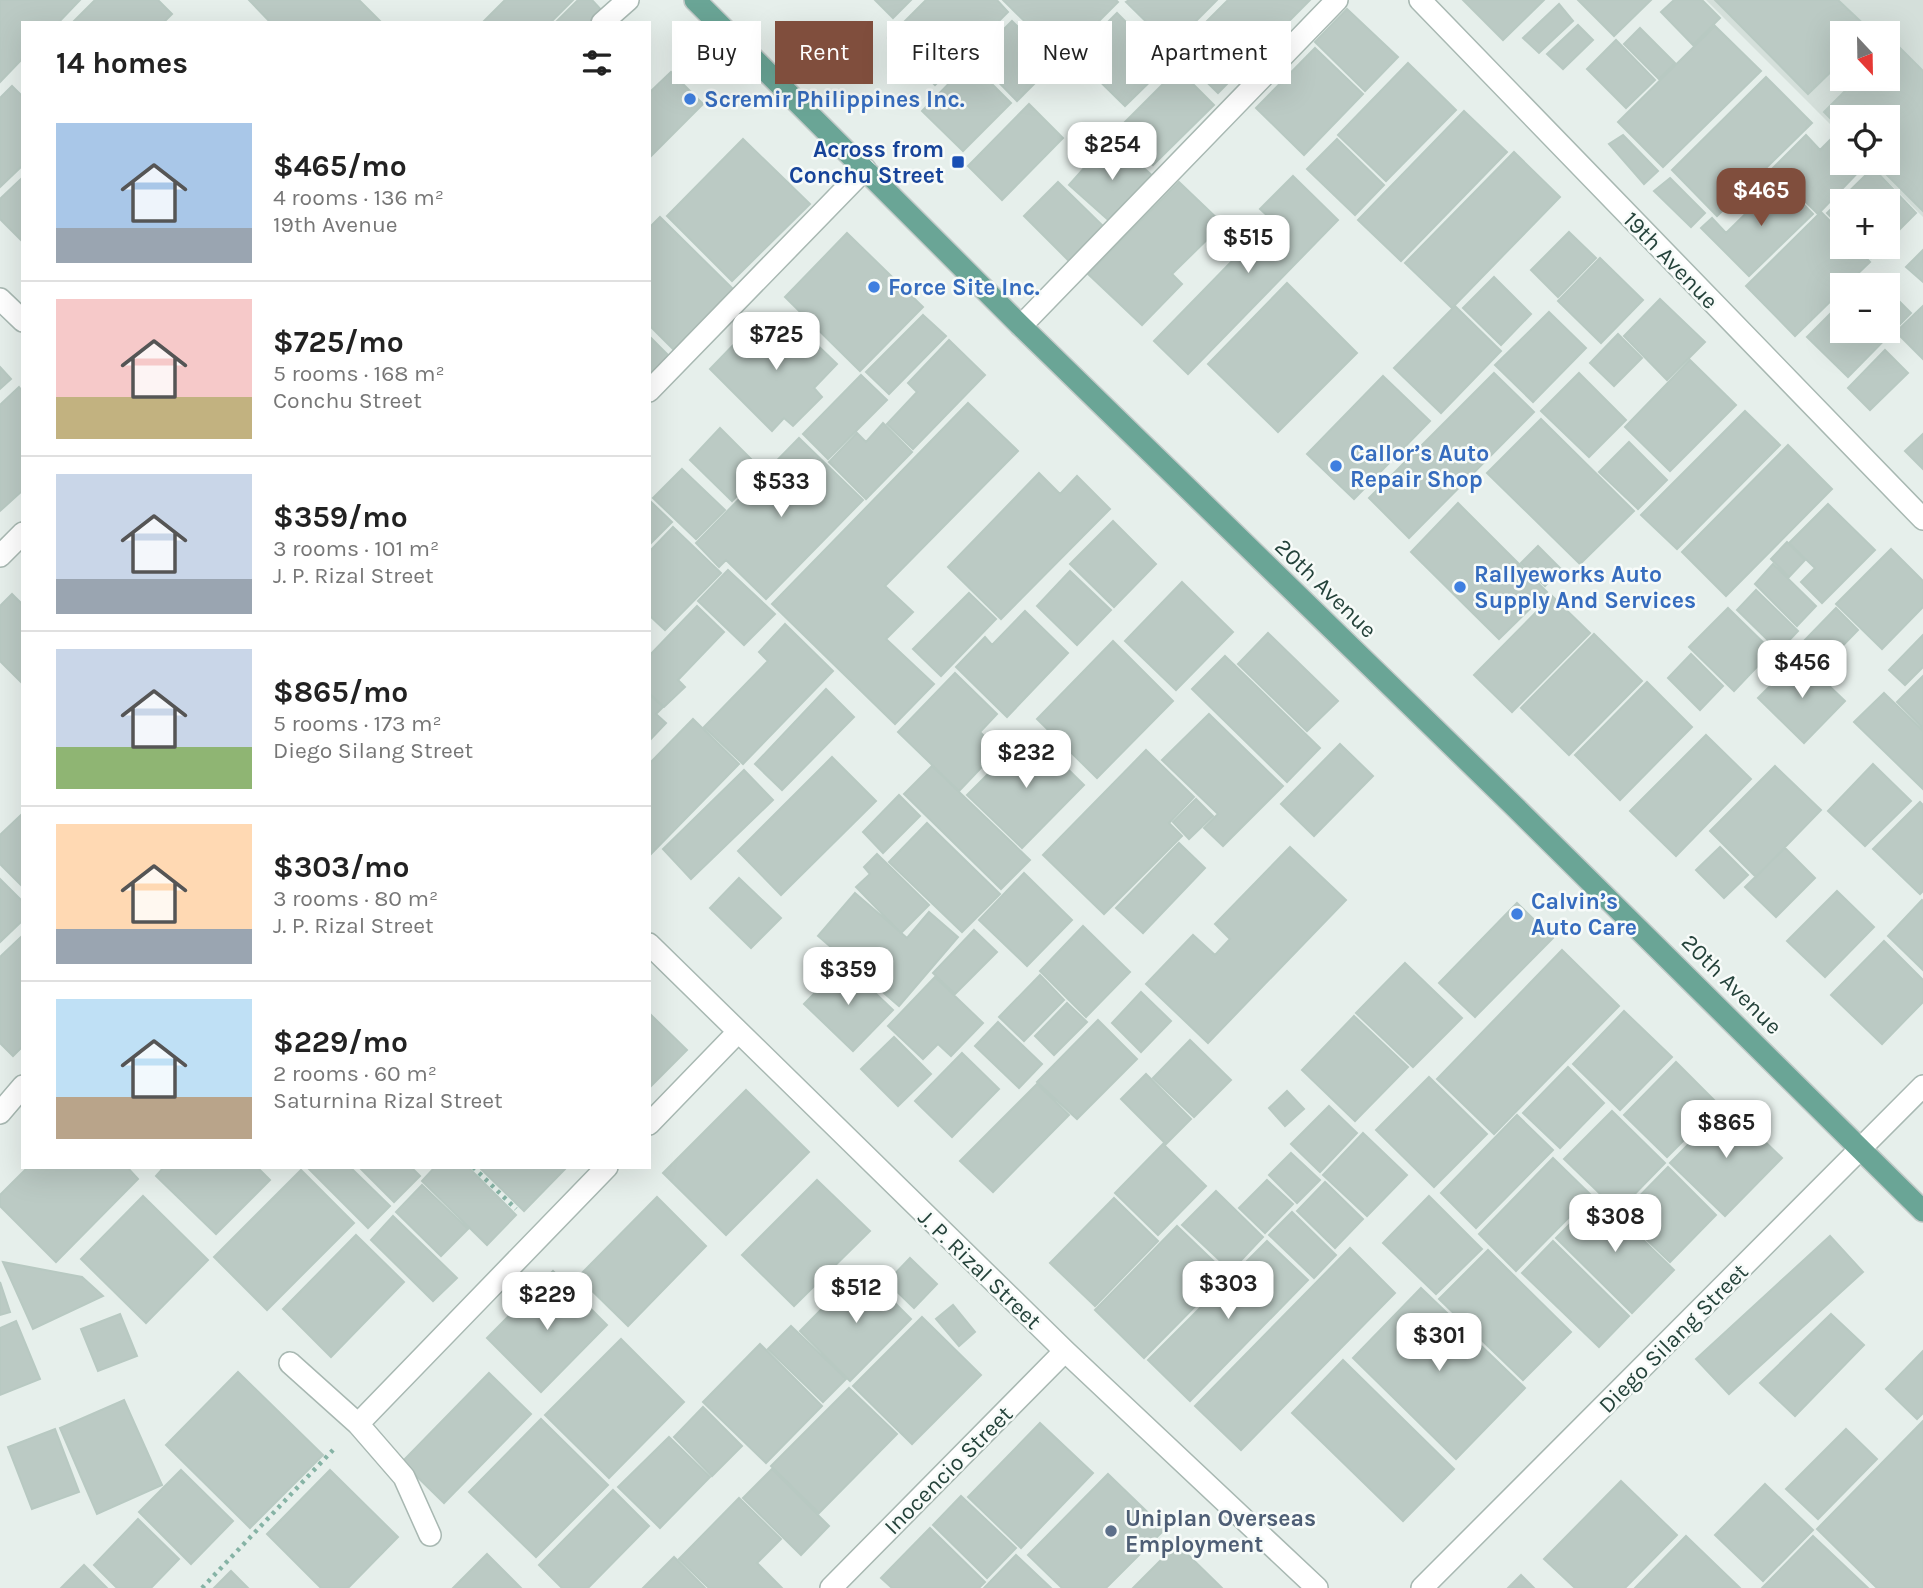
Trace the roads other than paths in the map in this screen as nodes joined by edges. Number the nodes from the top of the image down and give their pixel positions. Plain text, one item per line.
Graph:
1 (628, 0) edge
2 (695, 0) edge
3 (1337, 0) edge
4 (1420, 0) edge
5 (604, 21) edge
6 (864, 169) junction
7 (0, 299) edge
8 (21, 319) edge
9 (1021, 326) junction
10 (651, 389) edge
11 (1923, 519) edge
12 (21, 535) edge
13 (0, 556) edge
14 (651, 946) edge
15 (738, 1032) junction
16 (1923, 1086) edge
17 (21, 1088) edge
18 (0, 1113) edge
19 (651, 1122) edge
20 (1862, 1149) junction
21 (605, 1169) edge
22 (1923, 1211) edge
23 (1065, 1351) junction
24 (290, 1363) dead end
25 (358, 1424) junction
26 (430, 1535) dead end
27 (831, 1588) edge
28 (1317, 1588) edge
29 (1422, 1588) edge

1 - 5 street
2 - 6 main road, 20th Avenue
3 - 9 street
4 - 11 street, 19th Avenue
6 - 9 main road, 20th Avenue
6 - 10 street
7 - 8 street
9 - 20 main road, 20th Avenue
12 - 13 street
14 - 15 street, J. P. Rizal Street
15 - 19 street
15 - 23 street, J. P. Rizal Street
16 - 20 street, Diego Silang Street
17 - 18 street
20 - 22 main road, 20th Avenue
20 - 29 street, Diego Silang Street
21 - 25 street
23 - 27 street, Inocencio Street
23 - 28 street, J. P. Rizal Street
24 - 25 street
25 - 26 street

